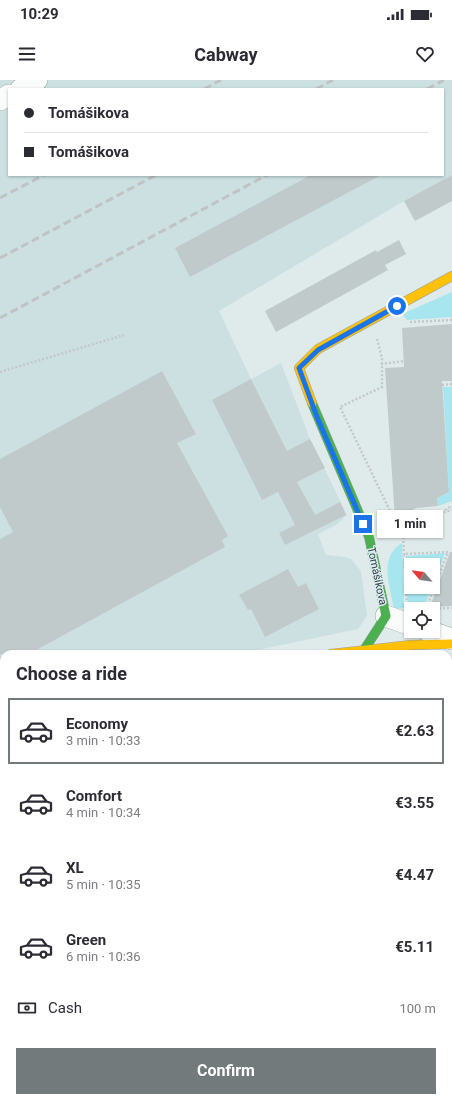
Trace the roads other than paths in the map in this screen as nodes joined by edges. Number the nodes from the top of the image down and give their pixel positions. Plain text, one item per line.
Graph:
1 (37, 80) edge
2 (23, 88) edge
3 (452, 276) edge
4 (386, 616) junction
5 (404, 616) edge
6 (440, 635) edge
7 (452, 639) edge
8 (452, 644) edge
9 (364, 650) joint

1 - 2 street
3 - 4 street, Tomášikova
4 - 5 street, Tomášikova
4 - 9 street, Tomášikova
6 - 7 street
8 - 9 street

